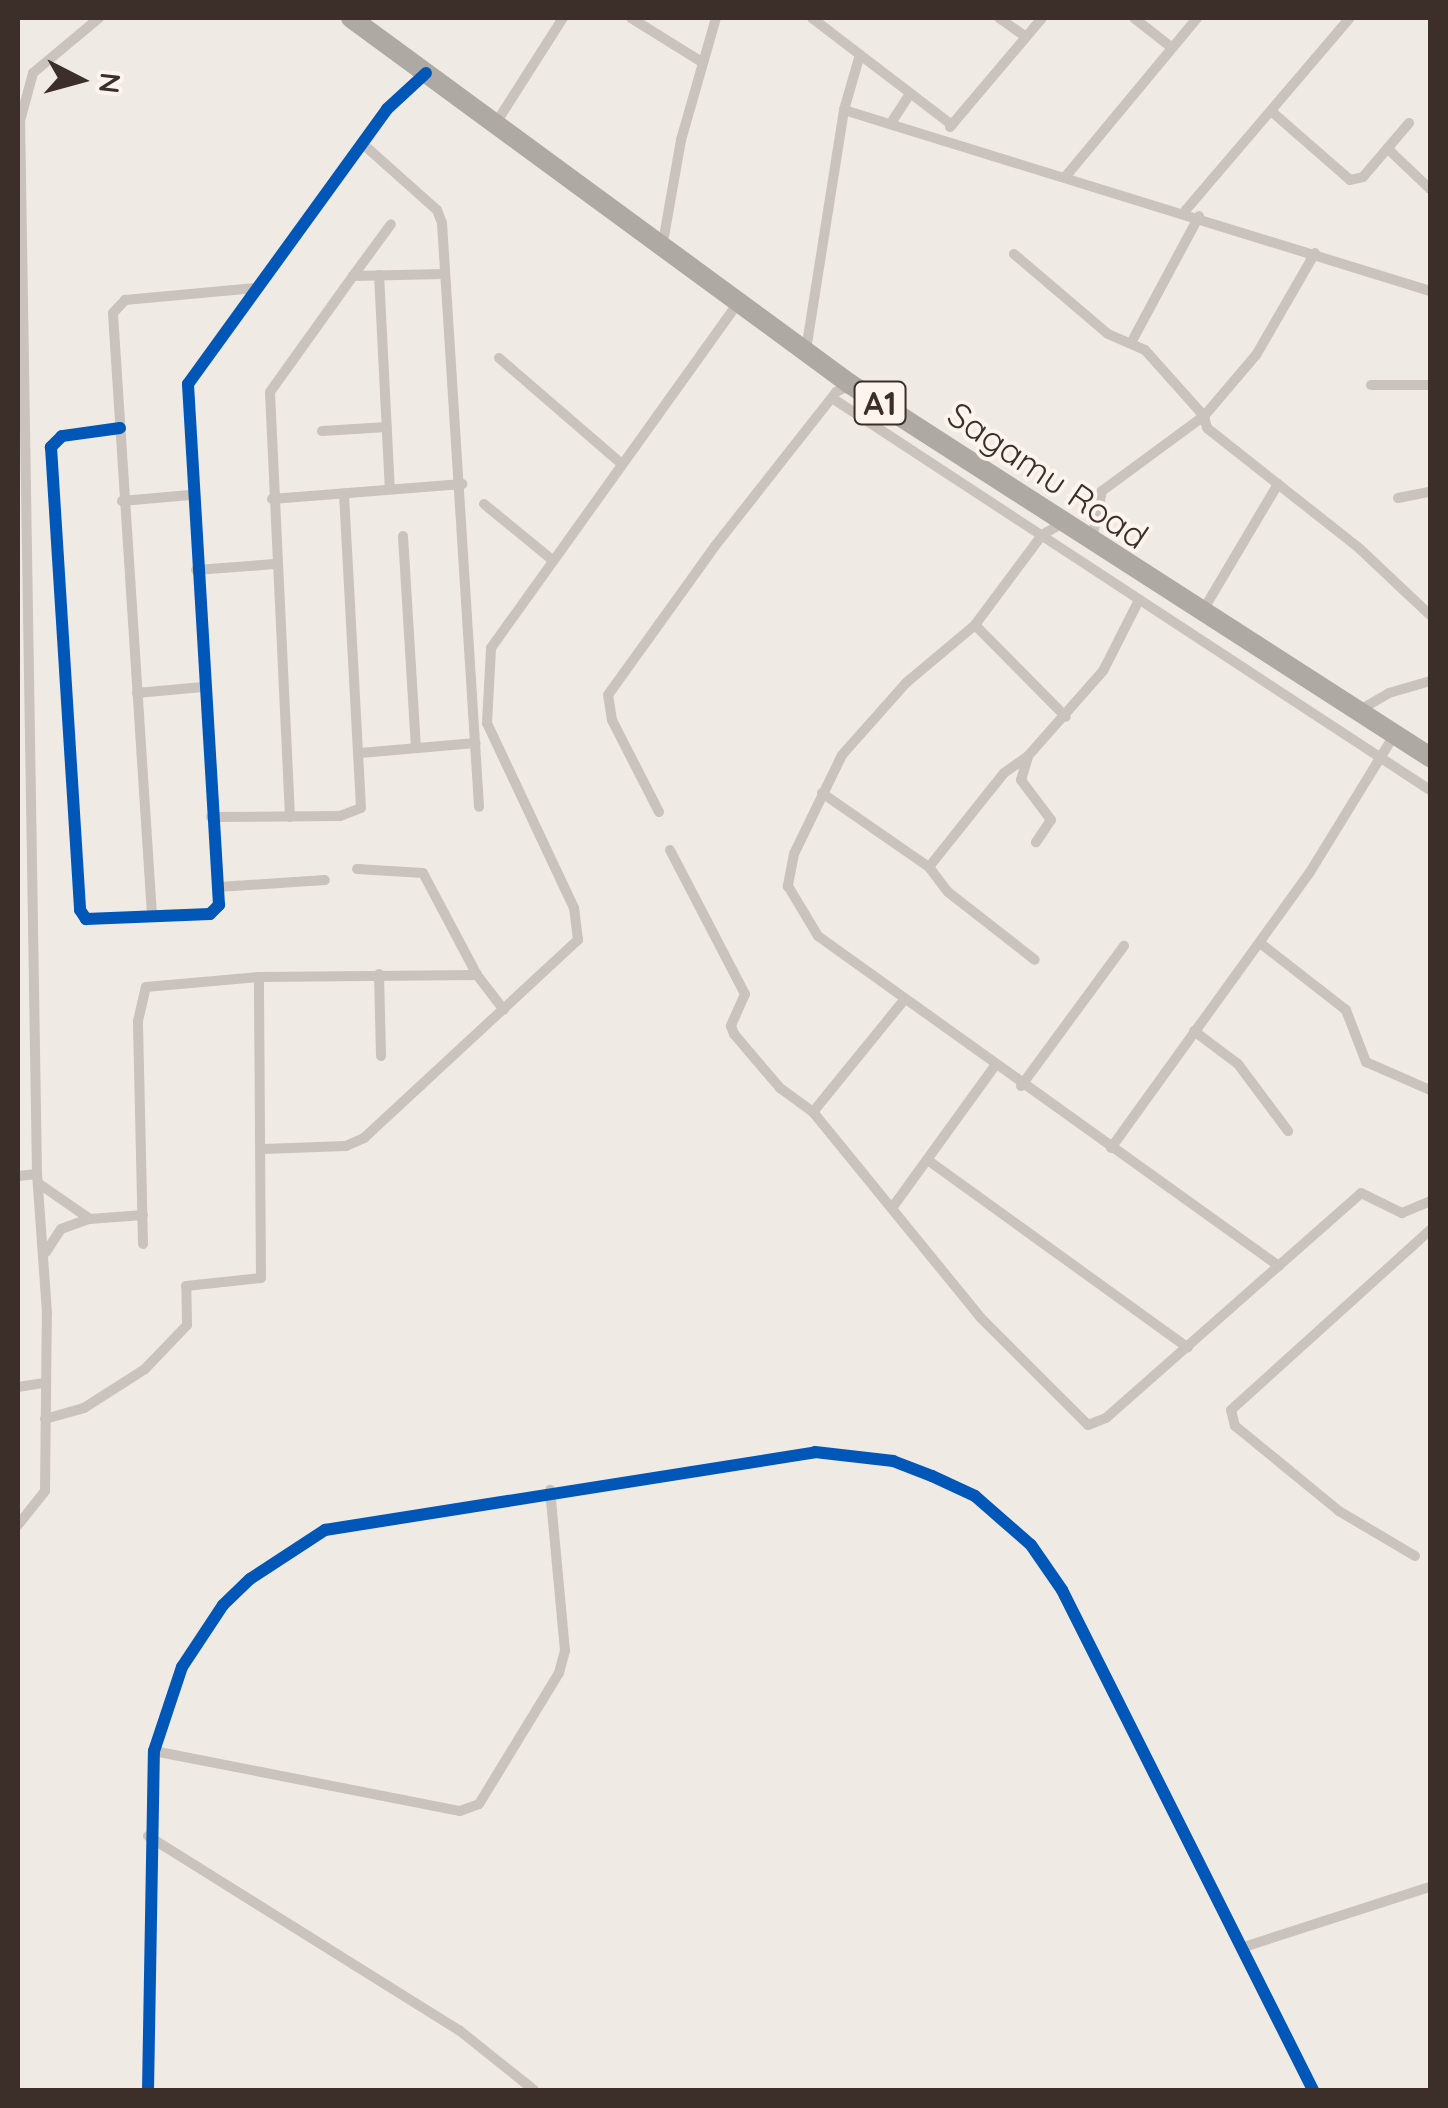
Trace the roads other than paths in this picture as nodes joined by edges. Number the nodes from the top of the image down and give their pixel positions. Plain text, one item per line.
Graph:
1 (99, 18) edge
2 (351, 18) edge
3 (563, 18) edge
4 (631, 18) edge
5 (716, 18) edge
6 (812, 18) edge
7 (1000, 18) edge
8 (1042, 18) edge
9 (1134, 18) edge
10 (1197, 18) edge
11 (1350, 18) edge
12 (1026, 37) junction
13 (1171, 47) junction
14 (859, 58) junction
15 (700, 60) junction
16 (426, 73) junction
17 (908, 95) junction
18 (844, 110) junction
19 (1271, 112) junction
20 (893, 120) junction
21 (1409, 123) dead end
22 (496, 124) junction
23 (952, 125) junction
24 (943, 136) junction
25 (364, 144) junction
26 (1388, 149) junction
27 (1066, 176) junction
28 (1430, 189) edge
29 (1185, 211) junction
30 (1199, 216) junction
31 (391, 224) dead end
32 (662, 249) junction
33 (1314, 253) junction
34 (1014, 254) dead end
35 (445, 274) junction
36 (379, 275) junction
37 (353, 276) junction
38 (254, 288) junction
39 (1430, 292) edge
40 (738, 304) junction
41 (1131, 342) junction
42 (806, 351) junction
43 (499, 358) dead end
44 (850, 384) junction
45 (1430, 384) edge
46 (1371, 385) dead end
47 (832, 398) junction
48 (1204, 416) junction
49 (386, 427) junction
50 (120, 428) junction
51 (322, 431) dead end
52 (622, 464) junction
53 (462, 484) junction
54 (1278, 484) junction
55 (390, 489) junction
56 (1430, 492) edge
57 (344, 493) junction
58 (190, 495) junction
59 (272, 498) junction
60 (1398, 498) dead end
61 (122, 501) junction
62 (484, 504) dead end
63 (1061, 524) junction
64 (1042, 535) junction
65 (403, 536) dead end
66 (1092, 545) junction
67 (550, 558) junction
68 (275, 564) junction
69 (196, 570) junction
70 (1139, 600) junction
71 (1202, 613) junction
72 (1430, 615) edge
73 (975, 625) junction
74 (1430, 682) edge
75 (203, 687) junction
76 (136, 693) junction
77 (1357, 712) junction
78 (1066, 717) junction
79 (1393, 737) junction
80 (476, 743) junction
81 (416, 748) junction
82 (360, 753) junction
83 (1378, 754) junction
84 (1028, 756) junction
85 (1430, 757) edge
86 (1430, 790) edge
87 (822, 793) junction
88 (478, 808) dead end
89 (658, 812) dead end
90 (211, 817) junction
91 (290, 818) junction
92 (1036, 842) dead end
93 (670, 850) dead end
94 (929, 867) junction
95 (357, 869) dead end
96 (326, 880) dead end
97 (218, 886) junction
98 (152, 915) junction
99 (1260, 943) junction
100 (1124, 946) dead end
101 (1035, 960) dead end
102 (379, 974) junction
103 (477, 975) junction
104 (259, 978) junction
105 (904, 1000) junction
106 (504, 1010) junction
107 (1194, 1031) junction
108 (382, 1056) dead end
109 (994, 1068) junction
110 (1021, 1086) junction
111 (1430, 1090) edge
112 (814, 1112) junction
113 (1288, 1131) dead end
114 (1111, 1148) junction
115 (264, 1149) junction
116 (929, 1162) junction
117 (18, 1176) edge
118 (38, 1178) junction
119 (1430, 1201) edge
120 (892, 1208) junction
121 (143, 1216) junction
122 (90, 1219) junction
123 (1430, 1230) edge
124 (143, 1244) dead end
125 (45, 1254) junction
126 (1278, 1266) junction
127 (1188, 1348) junction
128 (43, 1383) junction
129 (18, 1386) edge
130 (46, 1419) junction
131 (550, 1490) junction
132 (18, 1526) edge
133 (1416, 1556) dead end
134 (154, 1751) junction
135 (148, 1836) junction
136 (1430, 1886) edge
137 (1244, 1947) junction
138 (148, 2090) edge
139 (534, 2090) edge
140 (1313, 2090) edge

1 - 118 street
2 - 16 highway, Sagamu Road / A1
3 - 22 street
4 - 15 street
5 - 15 street
6 - 14 street
7 - 12 street
8 - 12 street
9 - 13 street
10 - 13 street
11 - 19 street
12 - 23 street
13 - 27 street
14 - 17 street
14 - 18 street
15 - 32 street
16 - 22 highway, Sagamu Road / A1
16 - 25 street
17 - 20 street
17 - 23 street
18 - 20 street
18 - 42 street
19 - 26 street
19 - 29 street
20 - 24 street
21 - 26 street
22 - 32 highway, Sagamu Road / A1
23 - 24 street
24 - 27 street
25 - 35 street
25 - 38 street
26 - 28 street
27 - 29 street
29 - 30 street
30 - 33 street
30 - 41 street
31 - 37 street
32 - 40 highway, Sagamu Road / A1
33 - 39 street
33 - 48 street
34 - 41 street
35 - 36 street
35 - 53 street
36 - 37 street
36 - 49 street
37 - 59 street
38 - 50 street
38 - 58 street
40 - 42 highway, Sagamu Road / A1
40 - 52 street
41 - 48 street
42 - 44 highway, Sagamu Road / A1
43 - 52 street
44 - 47 street
44 - 63 highway, Sagamu Road / A1
45 - 46 street
47 - 64 street
47 - 89 street
48 - 54 street
48 - 66 street
49 - 51 street
49 - 55 street
50 - 61 street
50 - 98 street
52 - 67 street
53 - 55 street
53 - 80 street
54 - 71 street
54 - 72 street
55 - 57 street
56 - 60 street
57 - 59 street
57 - 82 street
58 - 61 street
58 - 69 street
59 - 68 street
61 - 76 street
62 - 67 street
63 - 64 street
63 - 66 highway, Sagamu Road / A1
64 - 70 street
64 - 73 street
65 - 81 street
66 - 71 highway, Sagamu Road / A1
67 - 106 street
68 - 69 street
68 - 91 street
69 - 75 street
70 - 78 street
70 - 83 street
71 - 77 highway, Sagamu Road / A1
73 - 78 street
73 - 87 street
74 - 77 street
75 - 76 street
75 - 90 street
76 - 98 street
77 - 79 highway, Sagamu Road / A1
78 - 84 street
79 - 83 street
79 - 85 highway, Sagamu Road / A1
80 - 81 street
80 - 88 street
81 - 82 street
82 - 91 street
83 - 86 street
83 - 99 street
84 - 92 street
84 - 94 street
87 - 94 street
87 - 105 street
90 - 91 street
90 - 97 street
93 - 112 street
94 - 101 street
95 - 103 street
96 - 97 street
97 - 98 street
99 - 107 street
99 - 111 street
100 - 110 street
102 - 103 street
102 - 104 street
102 - 108 street
103 - 106 street
104 - 115 street
104 - 121 street
105 - 109 street
105 - 112 street
106 - 115 street
107 - 113 street
107 - 114 street
109 - 110 street
109 - 116 street
110 - 114 street
112 - 120 street
114 - 126 street
115 - 130 street
116 - 120 street
116 - 127 street
117 - 118 street
118 - 122 street
118 - 125 street
119 - 126 street
120 - 127 street
121 - 122 street
121 - 124 street
122 - 125 street
123 - 133 street
125 - 128 street
126 - 127 street
128 - 129 street
128 - 130 street
130 - 132 street
131 - 134 street
131 - 134 street
131 - 137 street
134 - 135 street
135 - 138 street
135 - 139 street
136 - 137 street
137 - 140 street

